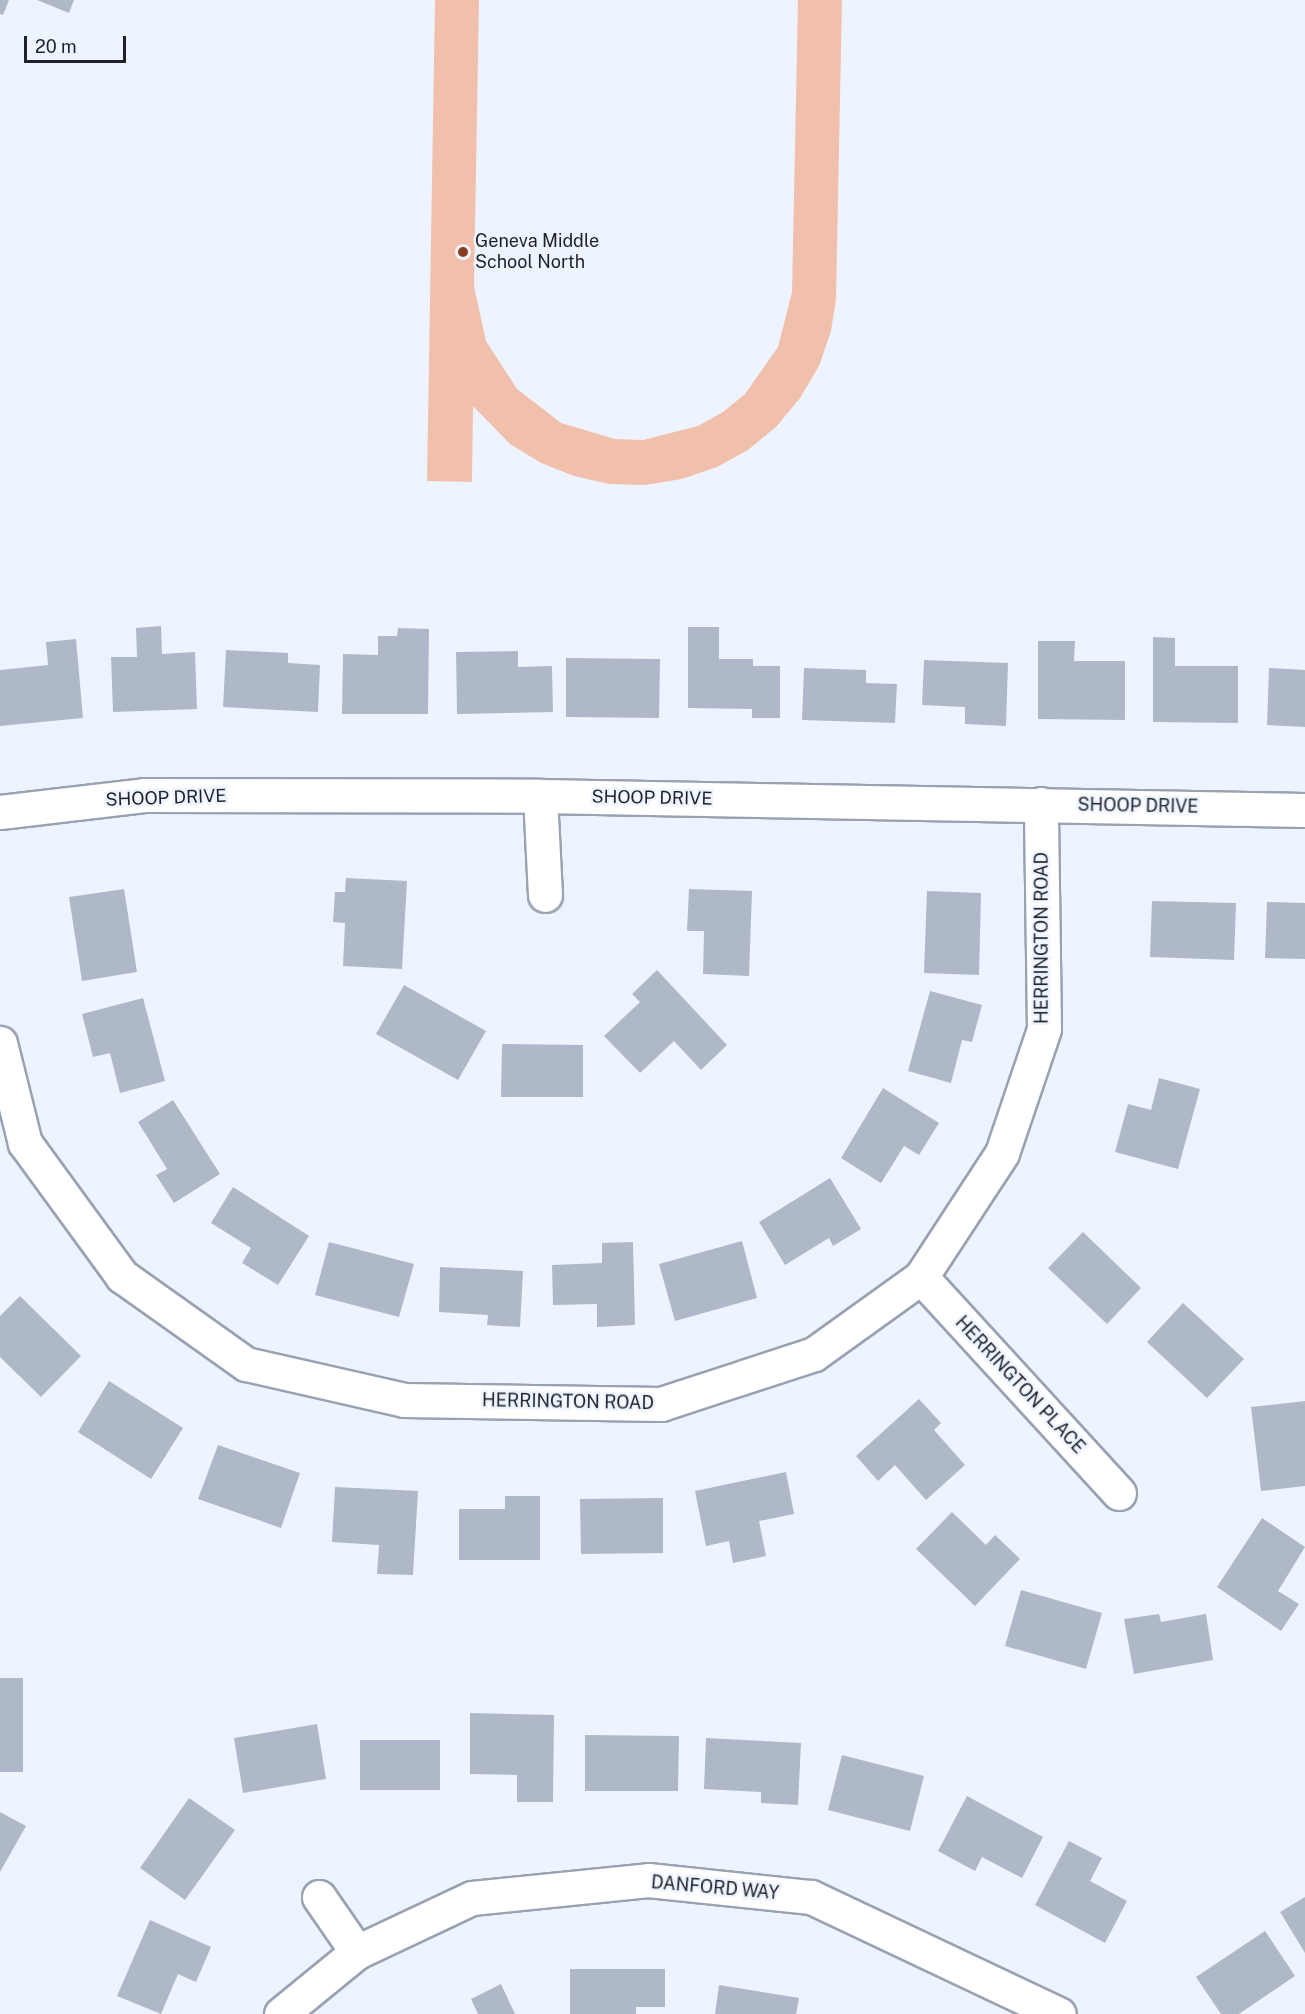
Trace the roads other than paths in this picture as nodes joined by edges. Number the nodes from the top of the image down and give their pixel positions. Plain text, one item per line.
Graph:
1 (540, 796) junction
2 (1041, 804) junction
3 (1305, 810) edge
4 (0, 812) edge
5 (545, 895) dead end
6 (0, 1043) edge
7 (921, 1277) junction
8 (1119, 1493) dead end
9 (319, 1898) dead end
10 (357, 1952) junction
11 (281, 2014) edge
12 (1059, 2014) edge

1 - 2 street, SHOOP DRIVE
1 - 4 street, SHOOP DRIVE
1 - 5 street
2 - 3 street, SHOOP DRIVE
2 - 7 street, HERRINGTON ROAD
6 - 7 street, HERRINGTON ROAD
7 - 8 street, HERRINGTON PLACE
9 - 10 street
10 - 11 street, DANFORD WAY
10 - 12 street, DANFORD WAY

